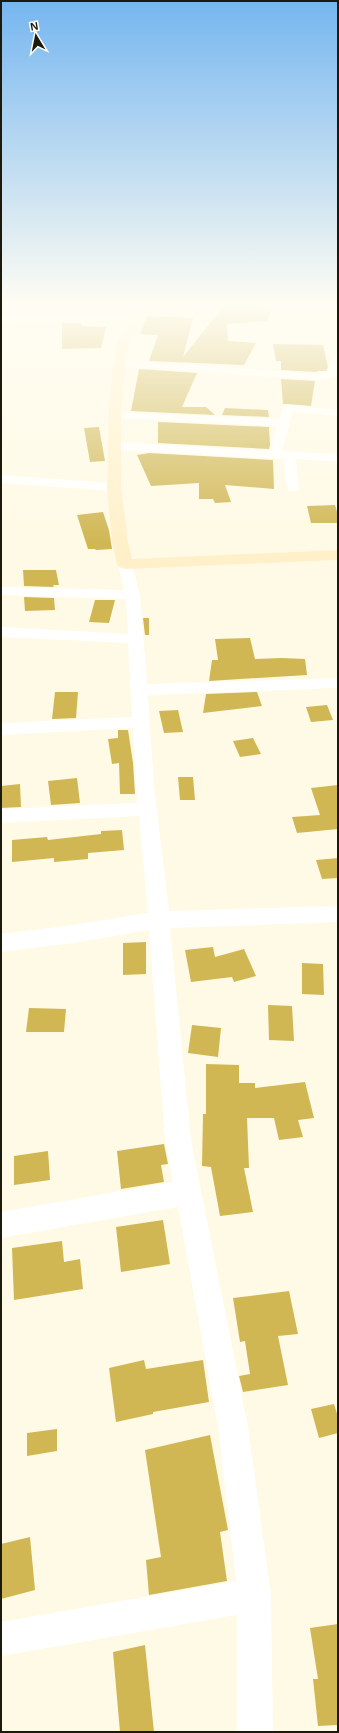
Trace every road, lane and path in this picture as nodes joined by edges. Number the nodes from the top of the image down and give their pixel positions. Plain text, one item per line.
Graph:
1 (117, 383) edge
2 (338, 412) edge
3 (115, 415) junction
4 (284, 422) junction
5 (115, 446) junction
6 (275, 455) junction
7 (289, 456) junction
8 (338, 458) edge
9 (1, 479) edge
10 (114, 487) junction
11 (293, 488) dead end
12 (338, 555) edge
13 (125, 564) junction
14 (1, 591) edge
15 (133, 595) junction
16 (1, 632) edge
17 (136, 639) junction
18 (338, 683) edge
19 (139, 690) junction
20 (141, 722) junction
21 (1, 729) edge
22 (147, 809) junction
23 (1, 816) edge
24 (338, 914) edge
25 (159, 920) junction
26 (1, 942) edge
27 (188, 1192) junction
28 (1, 1225) edge
29 (254, 1595) junction
30 (1, 1639) edge
31 (255, 1732) edge

1 - 3 street
2 - 4 street
3 - 4 street
3 - 5 street
4 - 6 street
5 - 6 street
5 - 10 street
6 - 7 street
7 - 8 street
7 - 11 street
9 - 10 street
10 - 13 street
12 - 13 street
13 - 15 street
14 - 15 street
15 - 17 street
16 - 17 street
17 - 19 street
18 - 19 street
19 - 20 street
20 - 21 street
20 - 22 street
22 - 23 street
22 - 25 street
24 - 25 street
25 - 26 street
25 - 27 street
27 - 28 street
27 - 29 street
29 - 30 street
29 - 31 street

